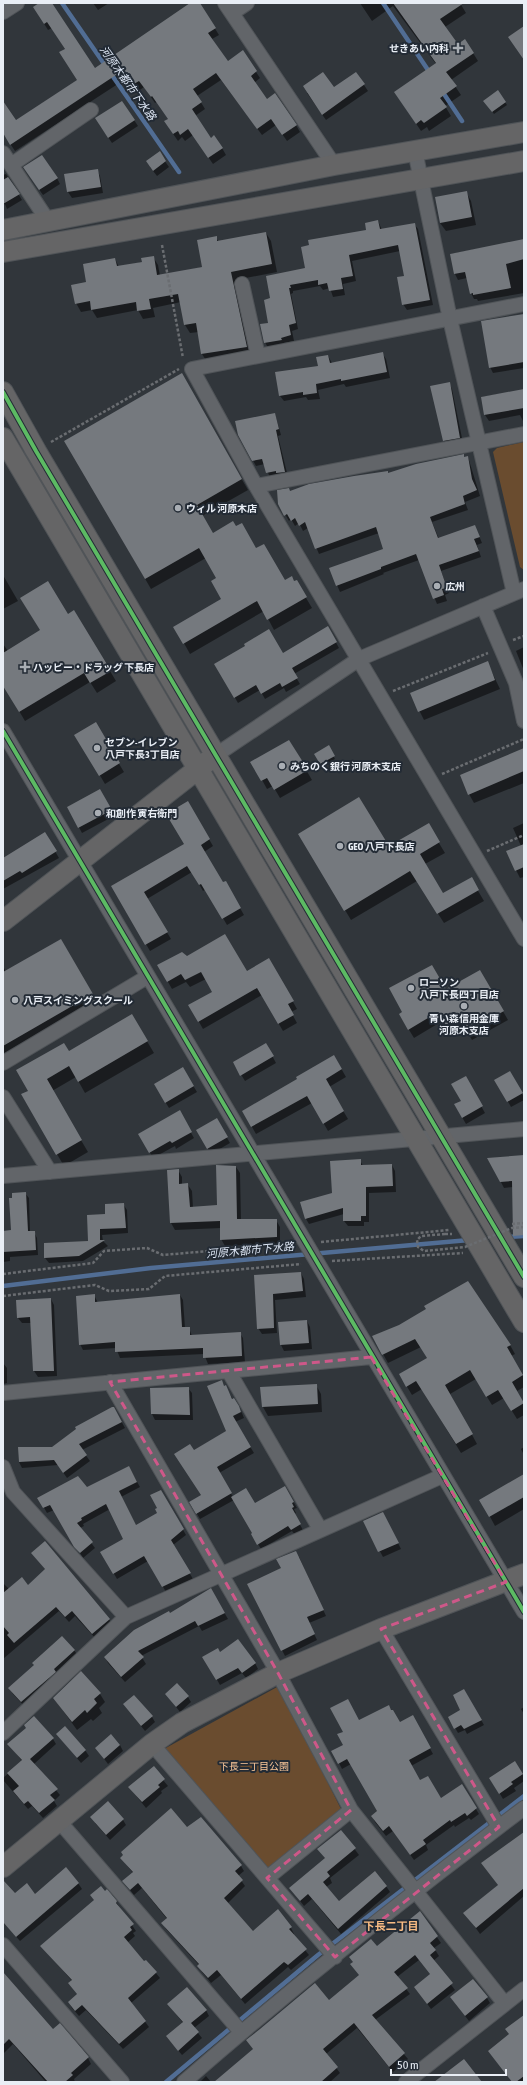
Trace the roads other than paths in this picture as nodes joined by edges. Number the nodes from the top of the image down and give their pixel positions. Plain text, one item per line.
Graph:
1 (17, 3) edge
2 (247, 3) edge
3 (228, 8) edge
4 (3, 12) edge
5 (91, 110) dead end
6 (524, 132) edge
7 (415, 151) junction
8 (3, 153) edge
9 (524, 162) edge
10 (11, 165) junction
11 (334, 165) junction
12 (420, 179) junction
13 (48, 221) junction
14 (3, 230) edge
15 (3, 252) edge
16 (242, 284) dead end
17 (524, 304) edge
18 (450, 319) junction
19 (258, 356) junction
20 (3, 392) edge
21 (524, 434) edge
22 (3, 438) edge
23 (479, 443) junction
24 (256, 486) junction
25 (519, 591) edge
26 (483, 606) junction
27 (359, 659) junction
28 (524, 721) edge
29 (3, 731) edge
30 (216, 755) junction
31 (198, 769) junction
32 (80, 861) junction
33 (518, 915) edge
34 (3, 921) edge
35 (524, 939) edge
36 (147, 977) junction
37 (3, 1063) edge
38 (3, 1096) edge
39 (524, 1129) edge
40 (440, 1136) junction
41 (416, 1137) junction
42 (252, 1154) junction
43 (50, 1172) junction
44 (3, 1176) edge
45 (524, 1277) edge
46 (524, 1322) edge
47 (371, 1357) junction
48 (229, 1372) junction
49 (110, 1382) junction
50 (3, 1393) edge
51 (3, 1467) edge
52 (442, 1476) junction
53 (320, 1529) junction
54 (221, 1574) junction
55 (524, 1574) edge
56 (506, 1582) junction
57 (524, 1612) edge
58 (126, 1617) junction
59 (381, 1629) junction
60 (278, 1673) junction
61 (4, 1730) edge
62 (152, 1744) junction
63 (524, 1808) edge
64 (352, 1810) junction
65 (59, 1821) junction
66 (499, 1826) junction
67 (3, 1867) edge
68 (267, 1878) junction
69 (416, 1893) junction
70 (3, 1945) edge
71 (335, 1956) junction
72 (524, 1989) edge
73 (504, 2004) junction
74 (241, 2032) junction
75 (122, 2082) edge
76 (184, 2082) edge
77 (406, 2082) edge

1 - 4 street
2 - 3 street
3 - 11 street
5 - 10 street
6 - 7 street
7 - 11 street
7 - 12 street
8 - 10 street
9 - 12 street
10 - 13 street
11 - 13 street
12 - 15 street
12 - 18 street
13 - 14 street
16 - 19 street
17 - 18 street
18 - 19 street
18 - 23 street
19 - 24 street
20 - 30 street
21 - 23 street
22 - 31 street
23 - 24 street
23 - 25 street
24 - 27 street
25 - 26 street
26 - 27 street
26 - 28 street
27 - 30 street
27 - 33 street
29 - 32 street
30 - 31 street
30 - 40 street
31 - 32 street
31 - 41 street
32 - 34 street
32 - 36 street
33 - 35 street
36 - 37 street
36 - 42 street
38 - 43 street
39 - 40 street
40 - 41 street
40 - 45 street
41 - 42 street
41 - 46 street
42 - 43 street
42 - 47 street
43 - 44 street
47 - 48 street
47 - 52 street
48 - 49 street
48 - 53 street
49 - 50 street
49 - 54 street
51 - 58 street
52 - 53 street
52 - 56 street
53 - 54 street
54 - 58 street
54 - 60 street
55 - 56 street
56 - 57 street
56 - 59 street
58 - 61 street
59 - 60 street
59 - 66 street
60 - 62 street
60 - 64 street
62 - 65 street
62 - 68 street
63 - 66 street
64 - 68 street
64 - 69 street
65 - 67 street
65 - 74 street
66 - 69 street
68 - 71 street
69 - 71 street
69 - 73 street
70 - 75 street
71 - 74 street
72 - 73 street
73 - 77 street
74 - 76 street

